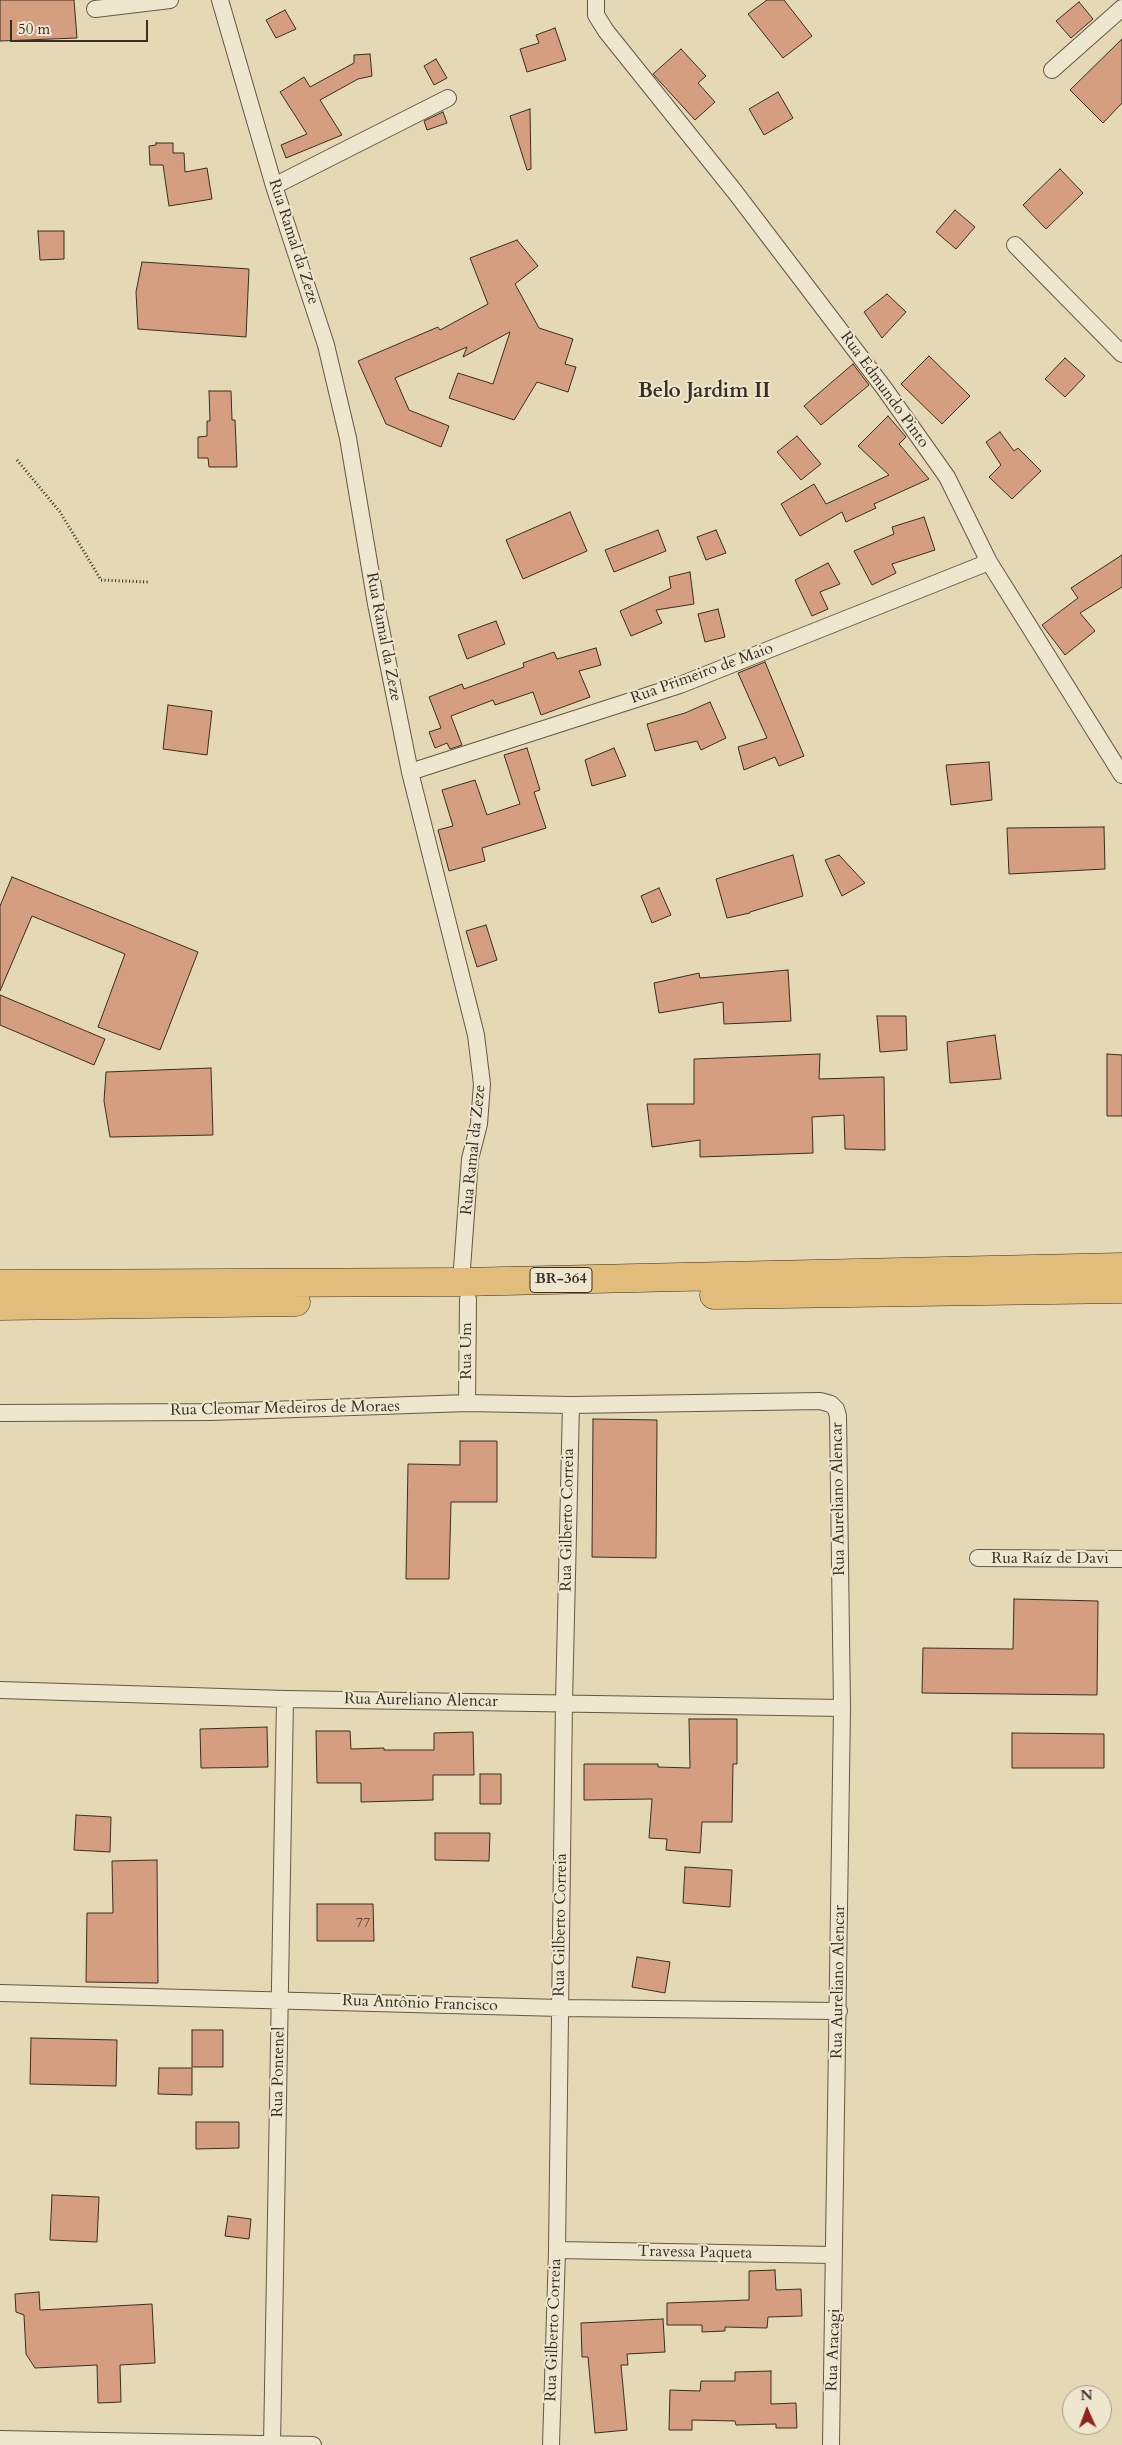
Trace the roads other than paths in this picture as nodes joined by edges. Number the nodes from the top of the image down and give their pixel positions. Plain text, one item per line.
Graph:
1 (170, 0) edge
2 (220, 0) edge
3 (596, 0) edge
4 (1122, 8) edge
5 (95, 9) dead end
6 (1052, 70) dead end
7 (448, 98) dead end
8 (274, 186) junction
9 (1015, 245) dead end
10 (1122, 354) edge
11 (989, 562) junction
12 (410, 772) junction
13 (1122, 775) edge
14 (1122, 1268) edge
15 (0, 1284) edge
16 (1122, 1289) edge
17 (464, 1291) junction
18 (0, 1306) edge
19 (467, 1403) junction
20 (571, 1405) junction
21 (0, 1413) edge
22 (978, 1558) dead end
23 (1122, 1559) edge
24 (0, 1690) edge
25 (285, 1699) junction
26 (564, 1702) junction
27 (842, 1708) junction
28 (0, 1993) edge
29 (280, 1999) junction
30 (560, 2008) junction
31 (839, 2012) junction
32 (556, 2250) junction
33 (833, 2255) junction
34 (0, 2439) edge
35 (272, 2445) edge
36 (312, 2445) edge
37 (551, 2445) edge
38 (831, 2445) edge

1 - 5 street
2 - 8 street, Rua Ramal da Zeze
3 - 11 street, Rua Edmundo Pinto
4 - 6 street
7 - 8 street
8 - 12 street, Rua Ramal da Zeze
9 - 10 street
11 - 12 street, Rua Primeiro de Maio
11 - 13 street, Rua Edmundo Pinto
12 - 17 street, Rua Ramal da Zeze
14 - 17 highway, BR-364
15 - 17 highway, BR-364
16 - 17 highway, BR-364
17 - 18 highway, BR-364
17 - 19 street, Rua Um
19 - 20 street, Rua Cleomar Medeiros de Moraes
19 - 21 street, Rua Cleomar Medeiros de Moraes
20 - 26 street, Rua Gilberto Correia
20 - 27 street, Rua Aureliano Alencar
22 - 23 street, Rua Raíz de Davi
24 - 25 street, Rua Aureliano Alencar
25 - 26 street, Rua Aureliano Alencar
25 - 29 street, Rua Pontenel
26 - 27 street, Rua Aureliano Alencar
26 - 30 street, Rua Gilberto Correia
27 - 31 street, Rua Aureliano Alencar
28 - 29 street, Rua Antônio Francisco
29 - 30 street, Rua Antônio Francisco
29 - 35 street, Rua Pontenel
30 - 31 street, Rua Antônio Francisco
30 - 32 street, Rua Gilberto Correia
31 - 33 street, Rua Aureliano Alencar
32 - 33 street, Travessa Paqueta
32 - 37 street, Rua Gilberto Correia
33 - 38 street, Rua Aracagi
34 - 35 street
35 - 36 street

